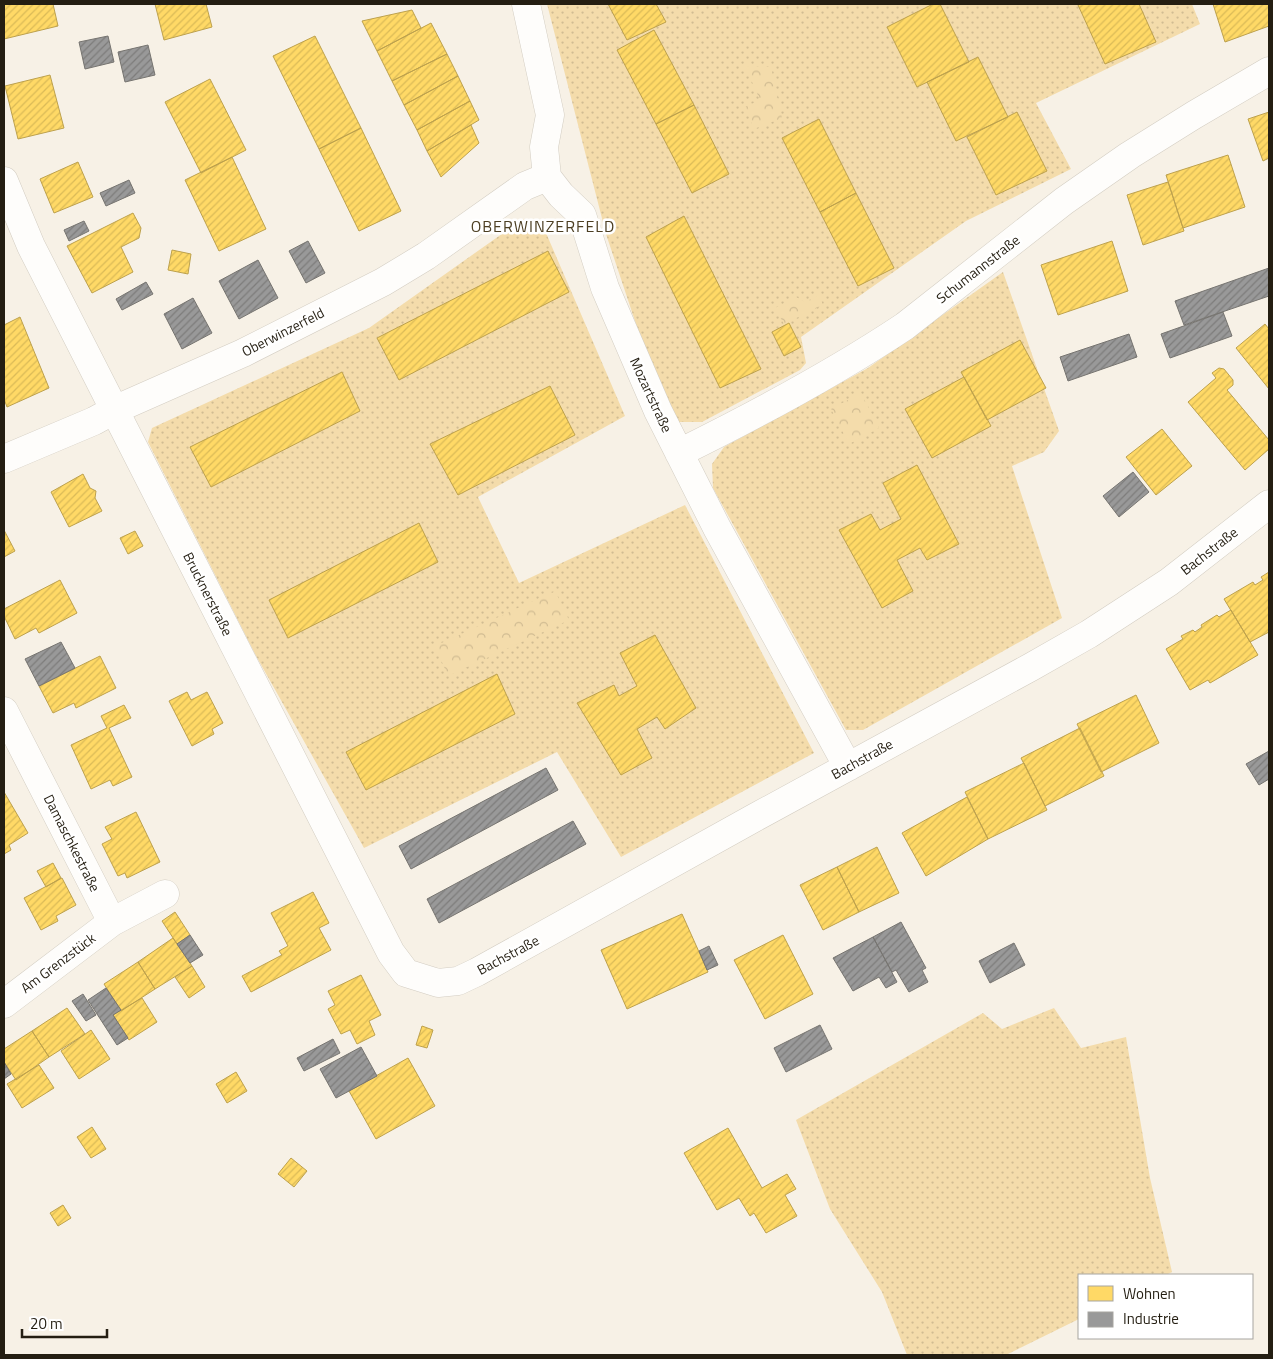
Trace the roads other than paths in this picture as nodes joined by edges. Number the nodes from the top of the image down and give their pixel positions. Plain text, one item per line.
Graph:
1 (526, 4) edge
2 (1269, 71) edge
3 (547, 177) junction
4 (4, 181) edge
5 (114, 410) junction
6 (679, 453) junction
7 (4, 459) edge
8 (1269, 504) edge
9 (4, 711) edge
10 (848, 767) junction
11 (165, 894) dead end
12 (112, 922) junction
13 (438, 983) joint
14 (4, 1004) edge

1 - 3 street
2 - 6 street, Schumannstraße
3 - 5 street, Oberwinzerfeld
3 - 6 street, Mozartstraße
4 - 5 street, Brucknerstraße
5 - 7 street, Oberwinzerfeld
5 - 13 street, Brucknerstraße
6 - 10 street, Mozartstraße
8 - 10 street, Bachstraße
9 - 12 street, Damaschkestraße
10 - 13 street, Bachstraße
11 - 12 street
12 - 14 street, Am Grenzstück

